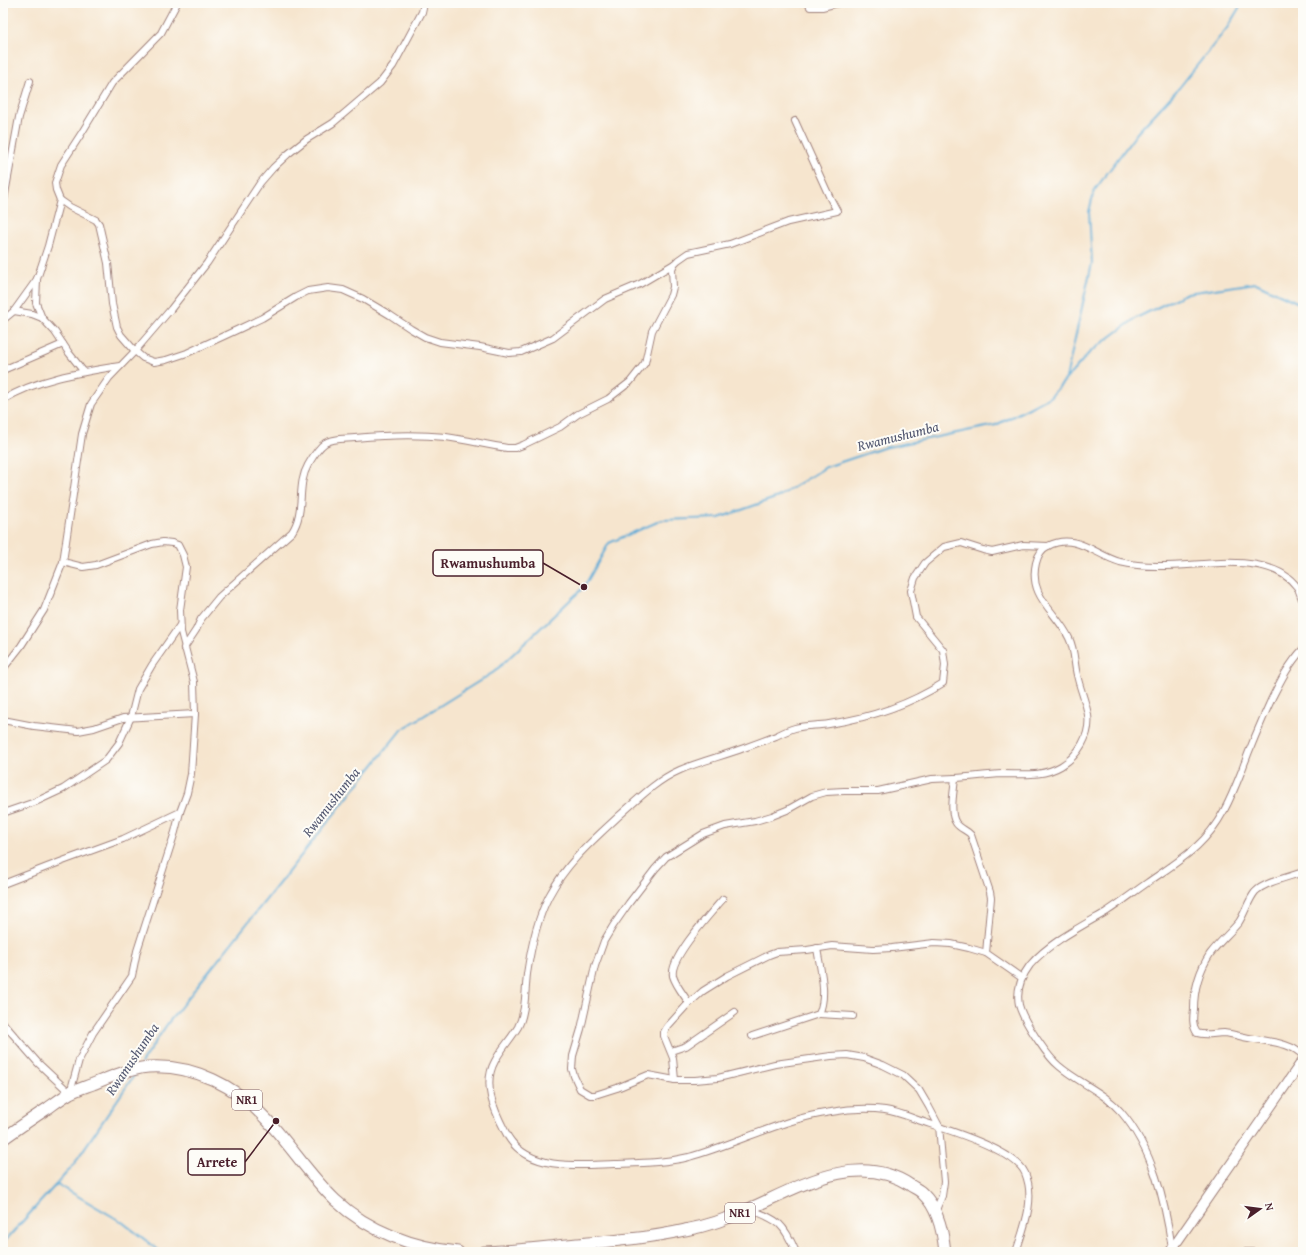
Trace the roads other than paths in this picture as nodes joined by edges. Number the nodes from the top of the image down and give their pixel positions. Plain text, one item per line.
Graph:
1 (177, 3) edge
2 (424, 3) edge
3 (808, 3) edge
4 (838, 3) edge
5 (30, 80) dead end
6 (795, 120) dead end
7 (60, 200) junction
8 (3, 205) edge
9 (674, 264) junction
10 (37, 279) junction
11 (14, 311) junction
12 (42, 318) junction
13 (3, 320) edge
14 (62, 344) junction
15 (135, 351) junction
16 (120, 366) junction
17 (3, 370) edge
18 (84, 372) junction
19 (3, 400) edge
20 (1048, 546) junction
21 (63, 562) junction
22 (1303, 602) edge
23 (180, 625) junction
24 (184, 648) junction
25 (1303, 649) edge
26 (3, 669) edge
27 (195, 714) junction
28 (131, 717) junction
29 (3, 720) edge
30 (955, 778) junction
31 (180, 812) junction
32 (3, 813) edge
33 (1303, 872) edge
34 (3, 884) edge
35 (724, 899) dead end
36 (817, 948) junction
37 (986, 954) junction
38 (1022, 978) junction
39 (689, 1003) junction
40 (734, 1012) dead end
41 (820, 1014) junction
42 (853, 1016) dead end
43 (3, 1024) edge
44 (752, 1036) dead end
45 (671, 1051) junction
46 (1303, 1056) edge
47 (1303, 1060) edge
48 (675, 1080) junction
49 (70, 1093) junction
50 (939, 1126) junction
51 (3, 1138) edge
52 (750, 1209) junction
53 (935, 1212) junction
54 (1178, 1251) edge
55 (458, 1252) edge
56 (484, 1252) edge
57 (796, 1252) edge
58 (945, 1252) edge
59 (1016, 1252) edge
60 (1243, 1252) edge
61 (1252, 1252) edge

1 - 7 street
2 - 15 street
3 - 4 street
5 - 8 street
6 - 9 street
7 - 10 street
7 - 15 street
9 - 15 street
9 - 24 street
10 - 11 street
10 - 12 street
11 - 12 street
11 - 13 street
12 - 14 street
14 - 17 street
14 - 18 street
15 - 16 street
16 - 18 street
16 - 21 street
18 - 19 street
20 - 22 street
20 - 30 street
20 - 50 street
21 - 23 street
21 - 26 street
23 - 24 street
23 - 28 street
24 - 27 street
25 - 38 street
27 - 28 street
27 - 31 street
28 - 29 street
28 - 32 street
30 - 37 street
30 - 48 street
31 - 34 street
31 - 49 street
33 - 46 street
35 - 39 street
36 - 37 street
36 - 39 street
36 - 41 street
37 - 38 street
38 - 54 street
39 - 45 street
40 - 45 street
41 - 42 street
41 - 44 street
43 - 49 street
45 - 48 street
47 - 54 main road
48 - 50 street
49 - 51 highway, NR1
49 - 55 highway, NR1
50 - 53 street
50 - 59 street
52 - 53 highway, NR1
52 - 56 highway, NR1
52 - 57 street
53 - 58 highway, NR1
60 - 61 street

